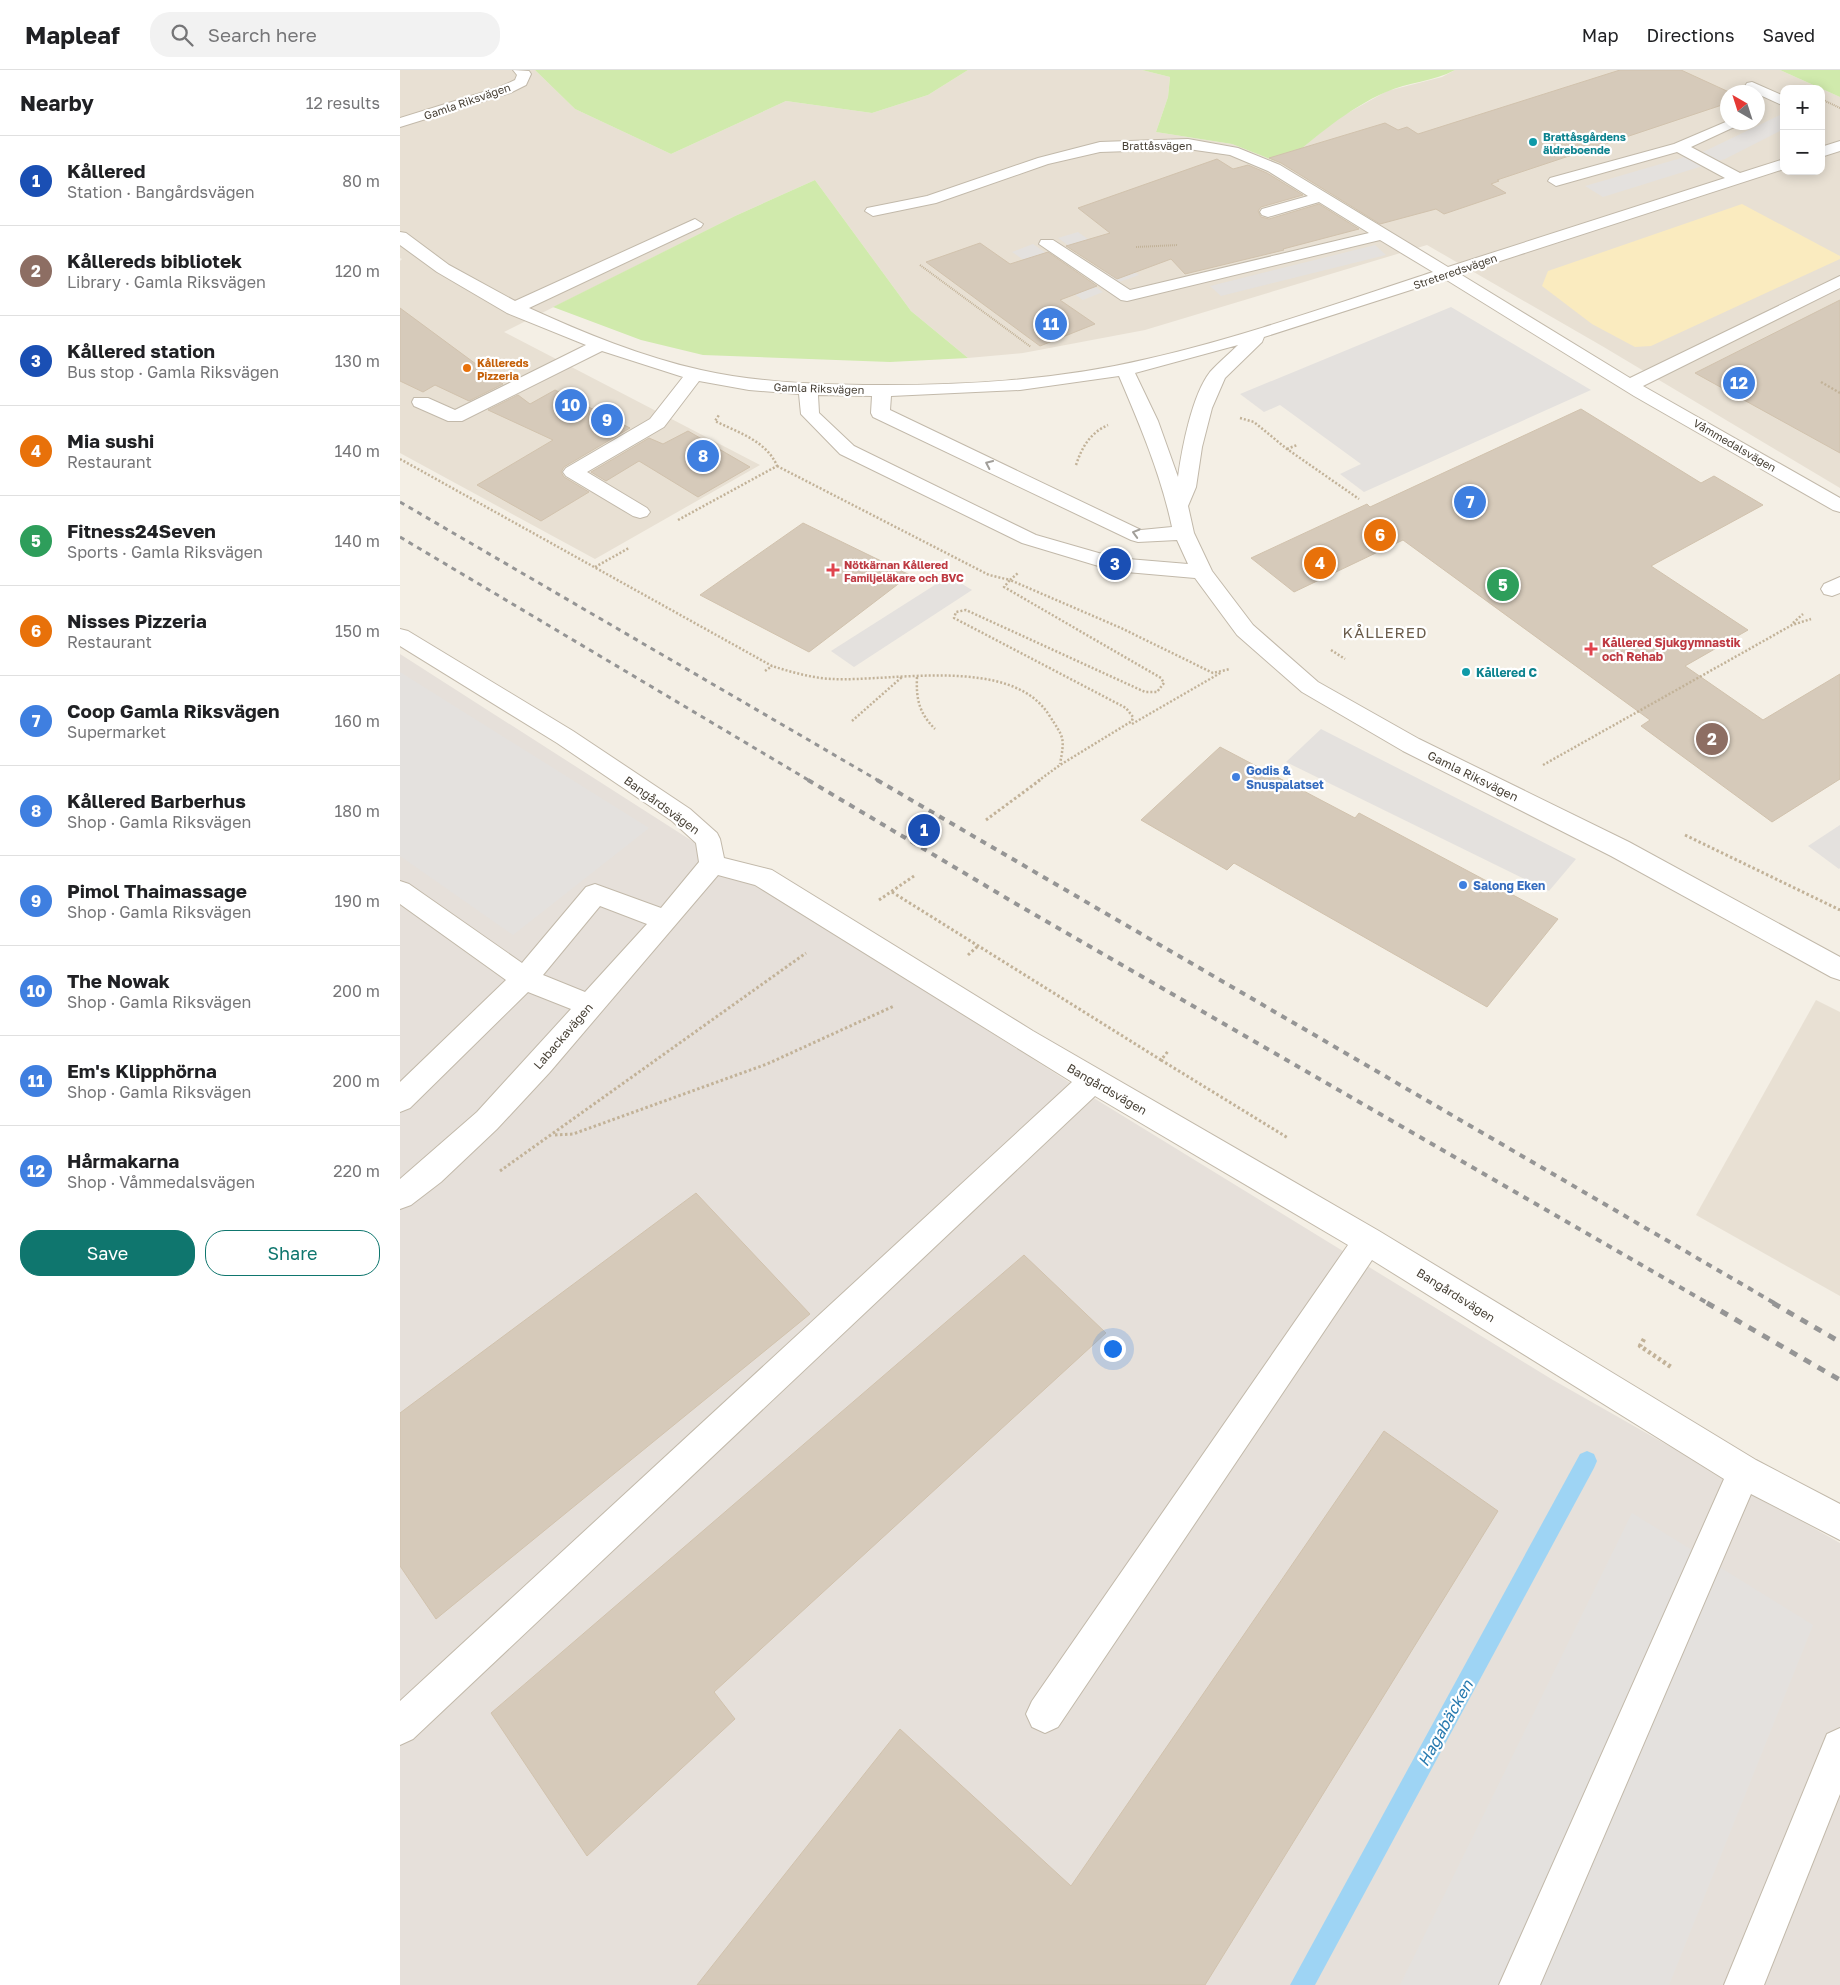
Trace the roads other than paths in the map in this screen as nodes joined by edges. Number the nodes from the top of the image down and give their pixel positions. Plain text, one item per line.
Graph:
1 (520, 70) edge
2 (1765, 92) edge
3 (1780, 100) edge
4 (1780, 104) edge
5 (1766, 110) dead end
6 (400, 123) edge
7 (1720, 130) edge
8 (1840, 146) edge
9 (1679, 147) junction
10 (1825, 151) edge
11 (1780, 165) edge
12 (1739, 179) junction
13 (1556, 181) dead end
14 (1321, 196) junction
15 (873, 211) dead end
16 (1268, 212) dead end
17 (695, 224) dead end
18 (1381, 235) junction
19 (400, 237) edge
20 (1047, 244) dead end
21 (1448, 275) junction
22 (1840, 281) edge
23 (513, 309) junction
24 (1262, 332) junction
25 (601, 344) junction
26 (1125, 370) junction
27 (694, 375) junction
28 (1630, 385) junction
29 (808, 389) junction
30 (882, 391) junction
31 (421, 402) dead end
32 (1178, 506) junction
33 (1840, 506) edge
34 (640, 512) dead end
35 (1184, 533) junction
36 (1202, 572) junction
37 (400, 636) edge
38 (712, 864) junction
39 (400, 891) edge
40 (665, 920) junction
41 (1837, 962) edge
42 (524, 979) junction
43 (590, 1005) junction
44 (1092, 1081) junction
45 (400, 1100) edge
46 (400, 1196) edge
47 (1368, 1241) junction
48 (1744, 1472) junction
49 (1840, 1523) edge
50 (1044, 1714) dead end
51 (400, 1726) edge
52 (1840, 1747) edge
53 (1519, 1985) edge
54 (1744, 1985) edge

1 - 6 street, Gamla Riksvägen
2 - 3 street
4 - 5 street
7 - 9 street
8 - 10 street
9 - 12 street
9 - 13 street
11 - 12 street, Streteredsvägen
12 - 21 street, Streteredsvägen
14 - 15 street, Brattåsvägen
14 - 16 street
14 - 18 street, Brattåsvägen
17 - 23 street
18 - 20 street
18 - 21 street, Brattåsvägen
19 - 23 street, Gamla Riksvägen
21 - 24 street, Streteredsvägen
21 - 28 street, Våmmedalsvägen
22 - 28 street
23 - 25 street, Gamla Riksvägen
24 - 26 street, Streteredsvägen
24 - 32 street
25 - 27 street, Gamla Riksvägen
25 - 31 street
26 - 30 street, Gamla Riksvägen
26 - 32 street, Gamla Riksvägen
27 - 29 street, Gamla Riksvägen
27 - 34 street
28 - 33 street, Våmmedalsvägen
29 - 30 street, Gamla Riksvägen
29 - 36 street
35 -> 30 street
32 - 35 street, Gamla Riksvägen
35 - 36 street, Gamla Riksvägen
36 - 41 street, Gamla Riksvägen
37 - 38 street, Bangårdsvägen
38 - 40 street, Labackavägen
38 - 44 street, Bangårdsvägen
39 - 42 street
40 - 42 street
40 - 43 street, Labackavägen
42 - 43 street
42 - 45 street
43 - 46 street, Labackavägen
44 - 47 street, Bangårdsvägen
44 - 51 street
47 - 48 street, Bangårdsvägen
47 - 50 street
48 - 49 street, Bangårdsvägen
48 - 53 street
52 - 54 street

